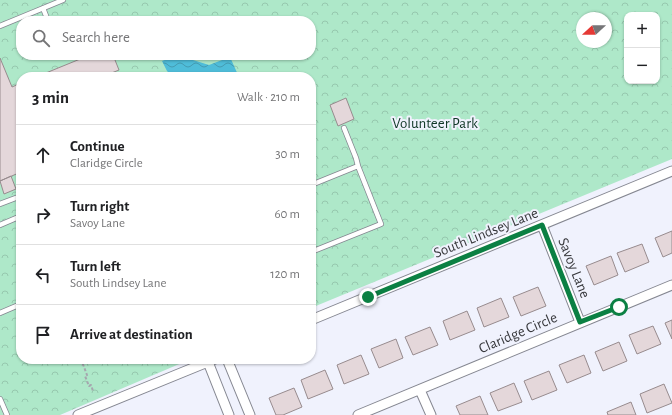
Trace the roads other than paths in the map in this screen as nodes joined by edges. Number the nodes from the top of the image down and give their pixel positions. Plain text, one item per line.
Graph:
1 (63, 0) edge
2 (43, 8) junction
3 (24, 16) edge
4 (46, 16) edge
5 (16, 19) edge
6 (0, 26) edge
7 (344, 128) dead end
8 (358, 166) junction
9 (672, 171) edge
10 (316, 183) edge
11 (16, 198) edge
12 (0, 204) edge
13 (16, 218) edge
14 (0, 223) edge
15 (542, 225) junction
16 (316, 250) edge
17 (672, 285) edge
18 (16, 306) edge
19 (0, 313) edge
20 (316, 318) edge
21 (580, 322) junction
22 (200, 364) edge
23 (211, 364) edge
24 (230, 364) edge
25 (420, 390) junction
26 (0, 399) edge
27 (6, 415) edge
28 (78, 415) edge
29 (229, 415) edge
30 (250, 415) edge
31 (358, 415) edge
32 (431, 415) edge

1 - 2 lane
2 - 3 lane
2 - 4 lane
5 - 6 lane
7 - 8 lane
8 - 10 lane
8 - 16 lane
9 - 15 street, South Lindsey Lane
11 - 12 lane
13 - 14 lane
15 - 20 street, South Lindsey Lane
15 - 21 street, Savoy Lane
17 - 21 street, Claridge Circle
18 - 19 lane
21 - 25 street, Claridge Circle
22 - 28 street
23 - 29 street
24 - 30 street
25 - 31 street, Claridge Circle
25 - 32 street
26 - 27 lane

